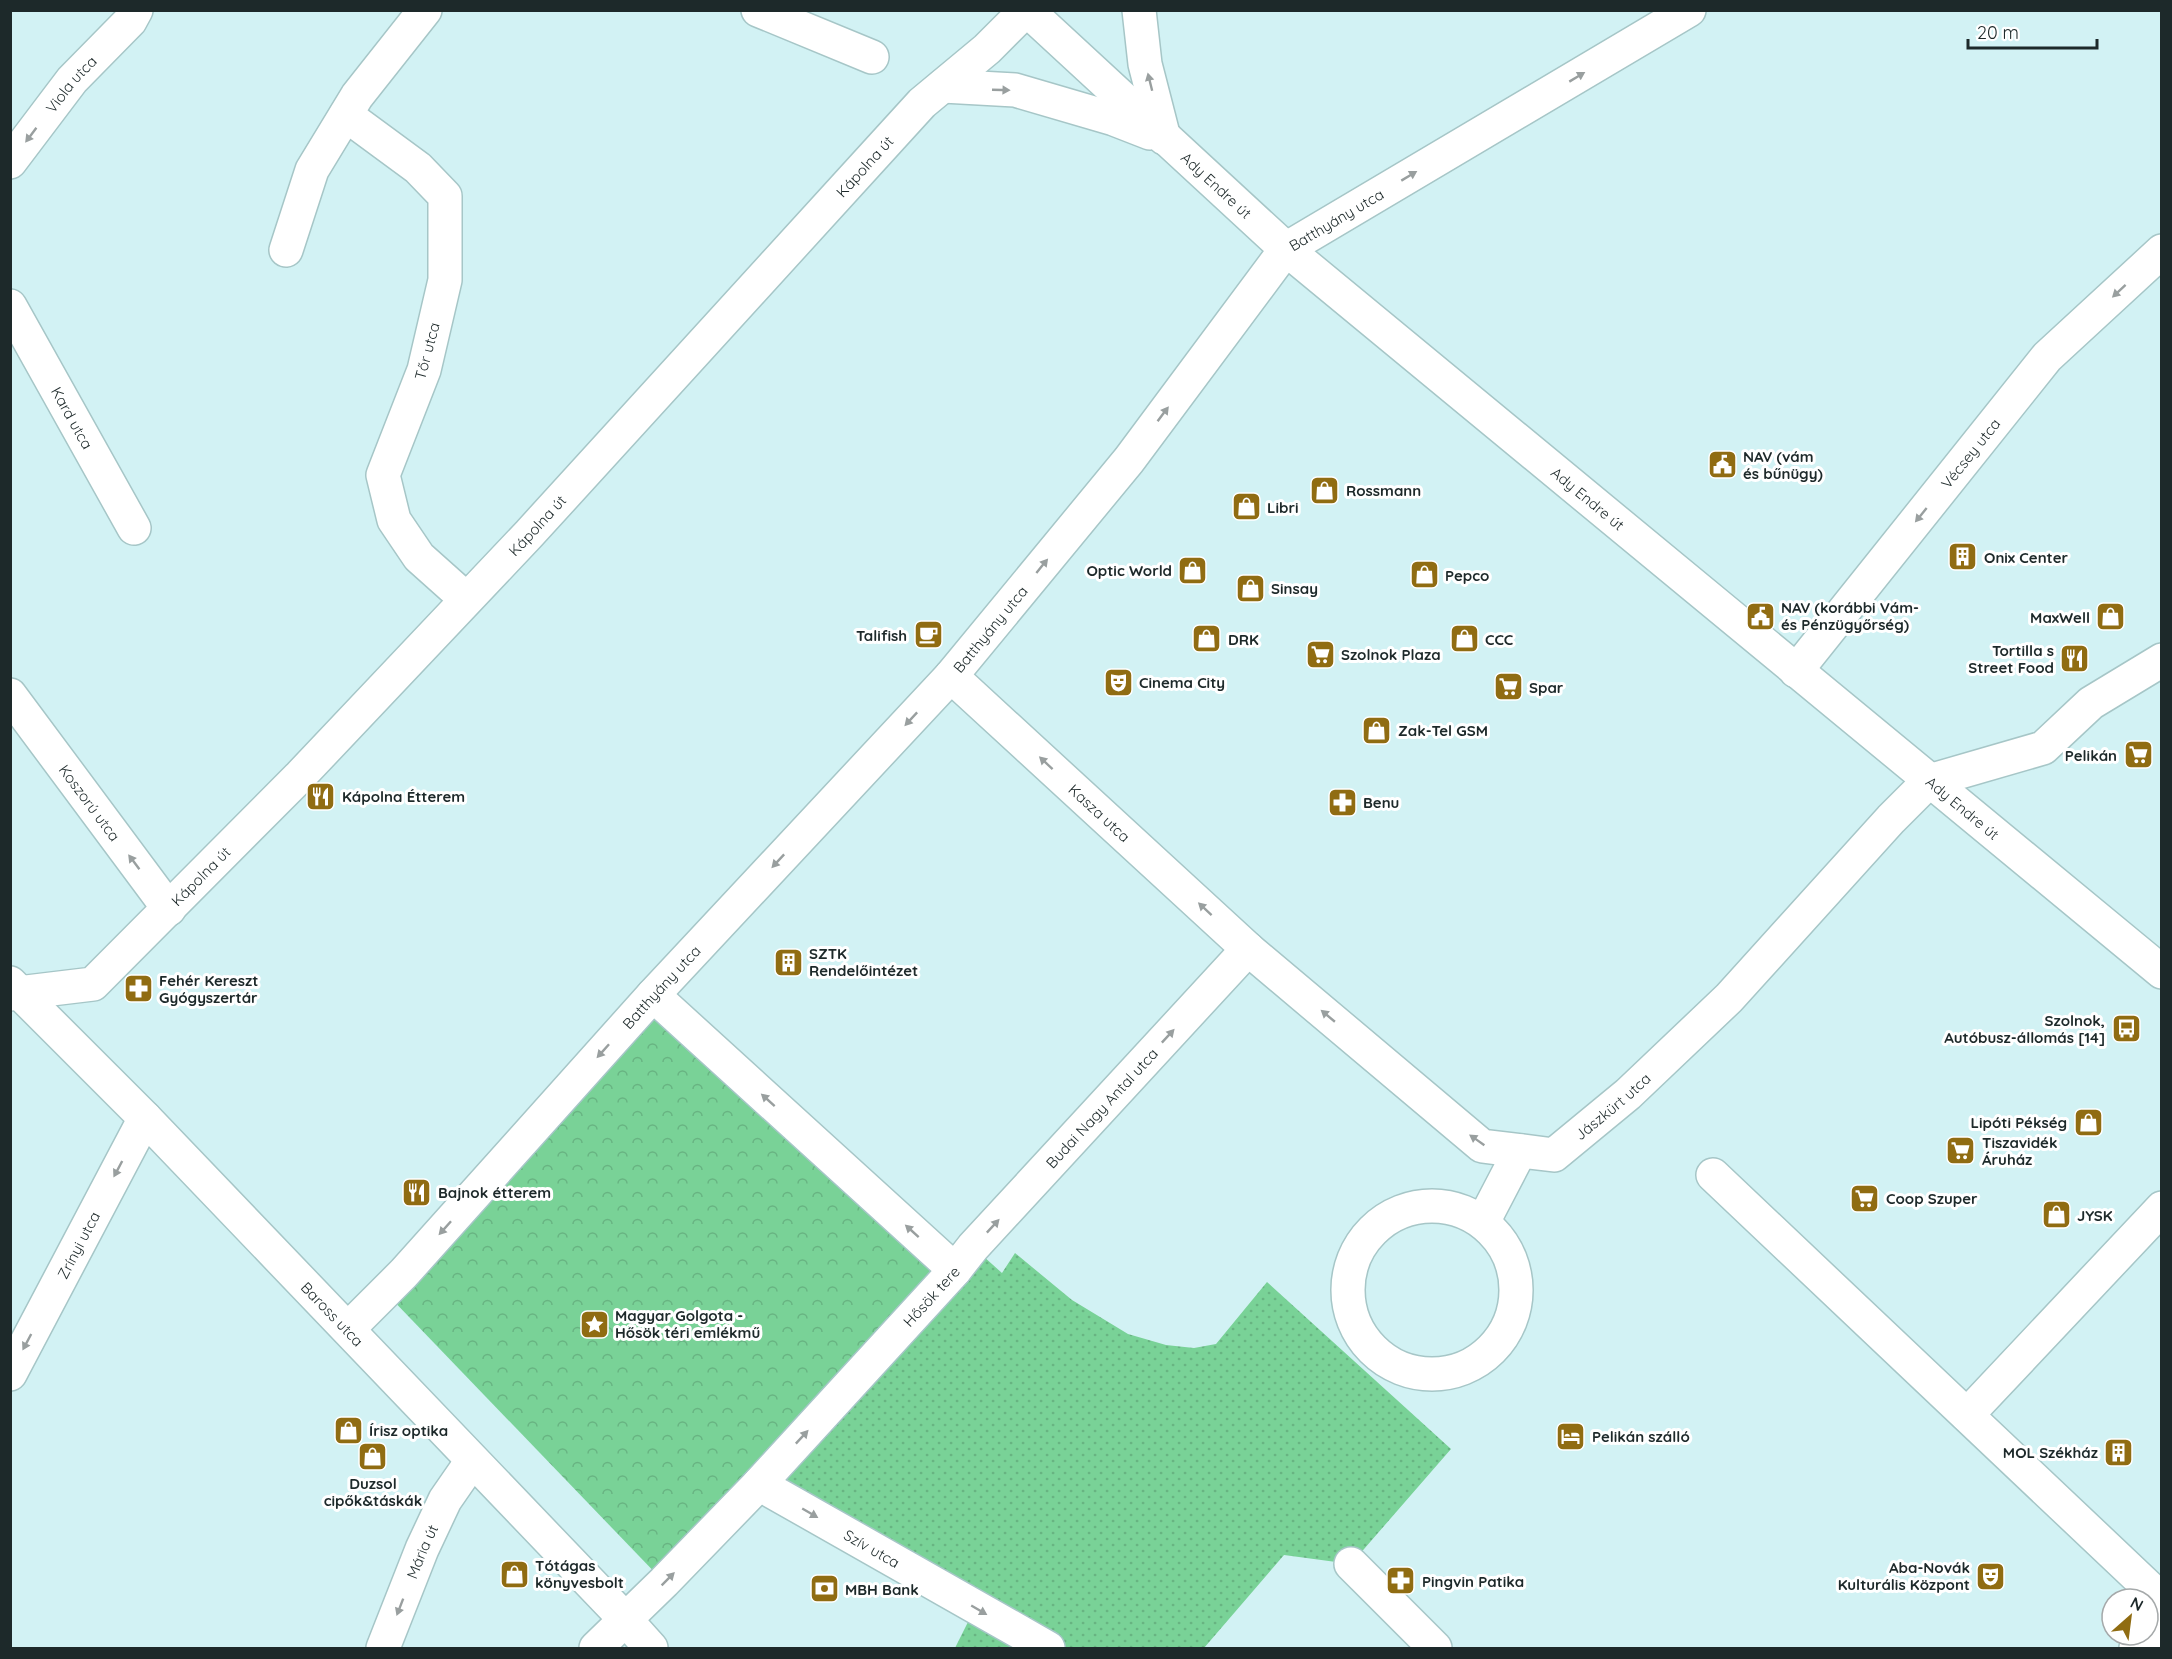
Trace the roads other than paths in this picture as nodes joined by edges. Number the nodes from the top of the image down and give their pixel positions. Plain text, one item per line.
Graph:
1 (136, 10) edge
2 (426, 10) edge
3 (758, 10) edge
4 (1027, 10) edge
5 (1139, 10) edge
6 (1689, 10) edge
7 (872, 57) dead end
8 (943, 86) junction
9 (346, 115) junction
10 (1164, 138) junction
11 (10, 162) edge
12 (1286, 249) junction
13 (286, 250) dead end
14 (2162, 251) edge
15 (10, 306) edge
16 (134, 528) dead end
17 (466, 599) junction
18 (2162, 660) edge
19 (1796, 671) junction
20 (951, 676) junction
21 (10, 695) edge
22 (1929, 781) junction
23 (169, 909) junction
24 (1248, 949) junction
25 (2162, 972) edge
26 (13, 989) edge
27 (653, 995) junction
28 (145, 1118) junction
29 (1520, 1151) junction
30 (1713, 1175) dead end
31 (2162, 1208) edge
32 (1483, 1222) junction
33 (955, 1270) junction
34 (348, 1329) junction
35 (10, 1374) edge
36 (1967, 1415) junction
37 (472, 1461) junction
38 (759, 1484) junction
39 (1351, 1564) dead end
40 (2162, 1600) edge
41 (625, 1618) junction
42 (2162, 1621) edge
43 (384, 1648) edge
44 (596, 1648) edge
45 (651, 1648) edge
46 (1048, 1648) edge
47 (1435, 1648) edge
48 (2136, 1648) edge

1 -> 11 street, Viola utca
2 - 9 street
3 - 7 street
4 - 8 street, Kápolna út
4 - 10 street, Ady Endre út
10 -> 5 street
12 -> 6 street, Batthyány utca
8 -> 10 street
8 - 17 street, Kápolna út
9 - 13 street
9 - 17 street, Tőr utca
10 - 12 street, Ady Endre út
12 - 19 street, Ady Endre út
20 -> 12 street, Batthyány utca
14 -> 19 street, Vécsey utca
15 - 16 street, Kard utca
17 - 23 street, Kápolna út
18 - 22 street
19 - 22 street, Ady Endre út
24 -> 20 street, Kasza utca
20 -> 27 street, Batthyány utca
23 -> 21 street, Koszorú utca
22 - 25 street, Ady Endre út
22 - 29 street, Jászkürt utca
23 - 26 street, Kápolna út
29 -> 24 street, Jászkürt utca
33 -> 24 street, Budai Nagy Antal utca
26 - 28 street, Baross utca
33 -> 27 street, Hősök tere
27 -> 34 street, Batthyány utca
28 - 34 street, Baross utca
28 -> 35 street, Zrínyi utca
29 - 32 street
30 - 36 street
31 - 36 street
32 - 32 street
38 -> 33 street, Hősök tere
34 - 37 street, Baross utca
36 - 40 street
37 - 41 street, Baross utca
37 -> 43 street, Mária út
41 -> 38 street, Hősök tere
38 -> 46 street, Szív utca
39 - 47 street
41 - 44 street, Hősök tere
41 - 45 street, Baross utca
42 - 48 street

